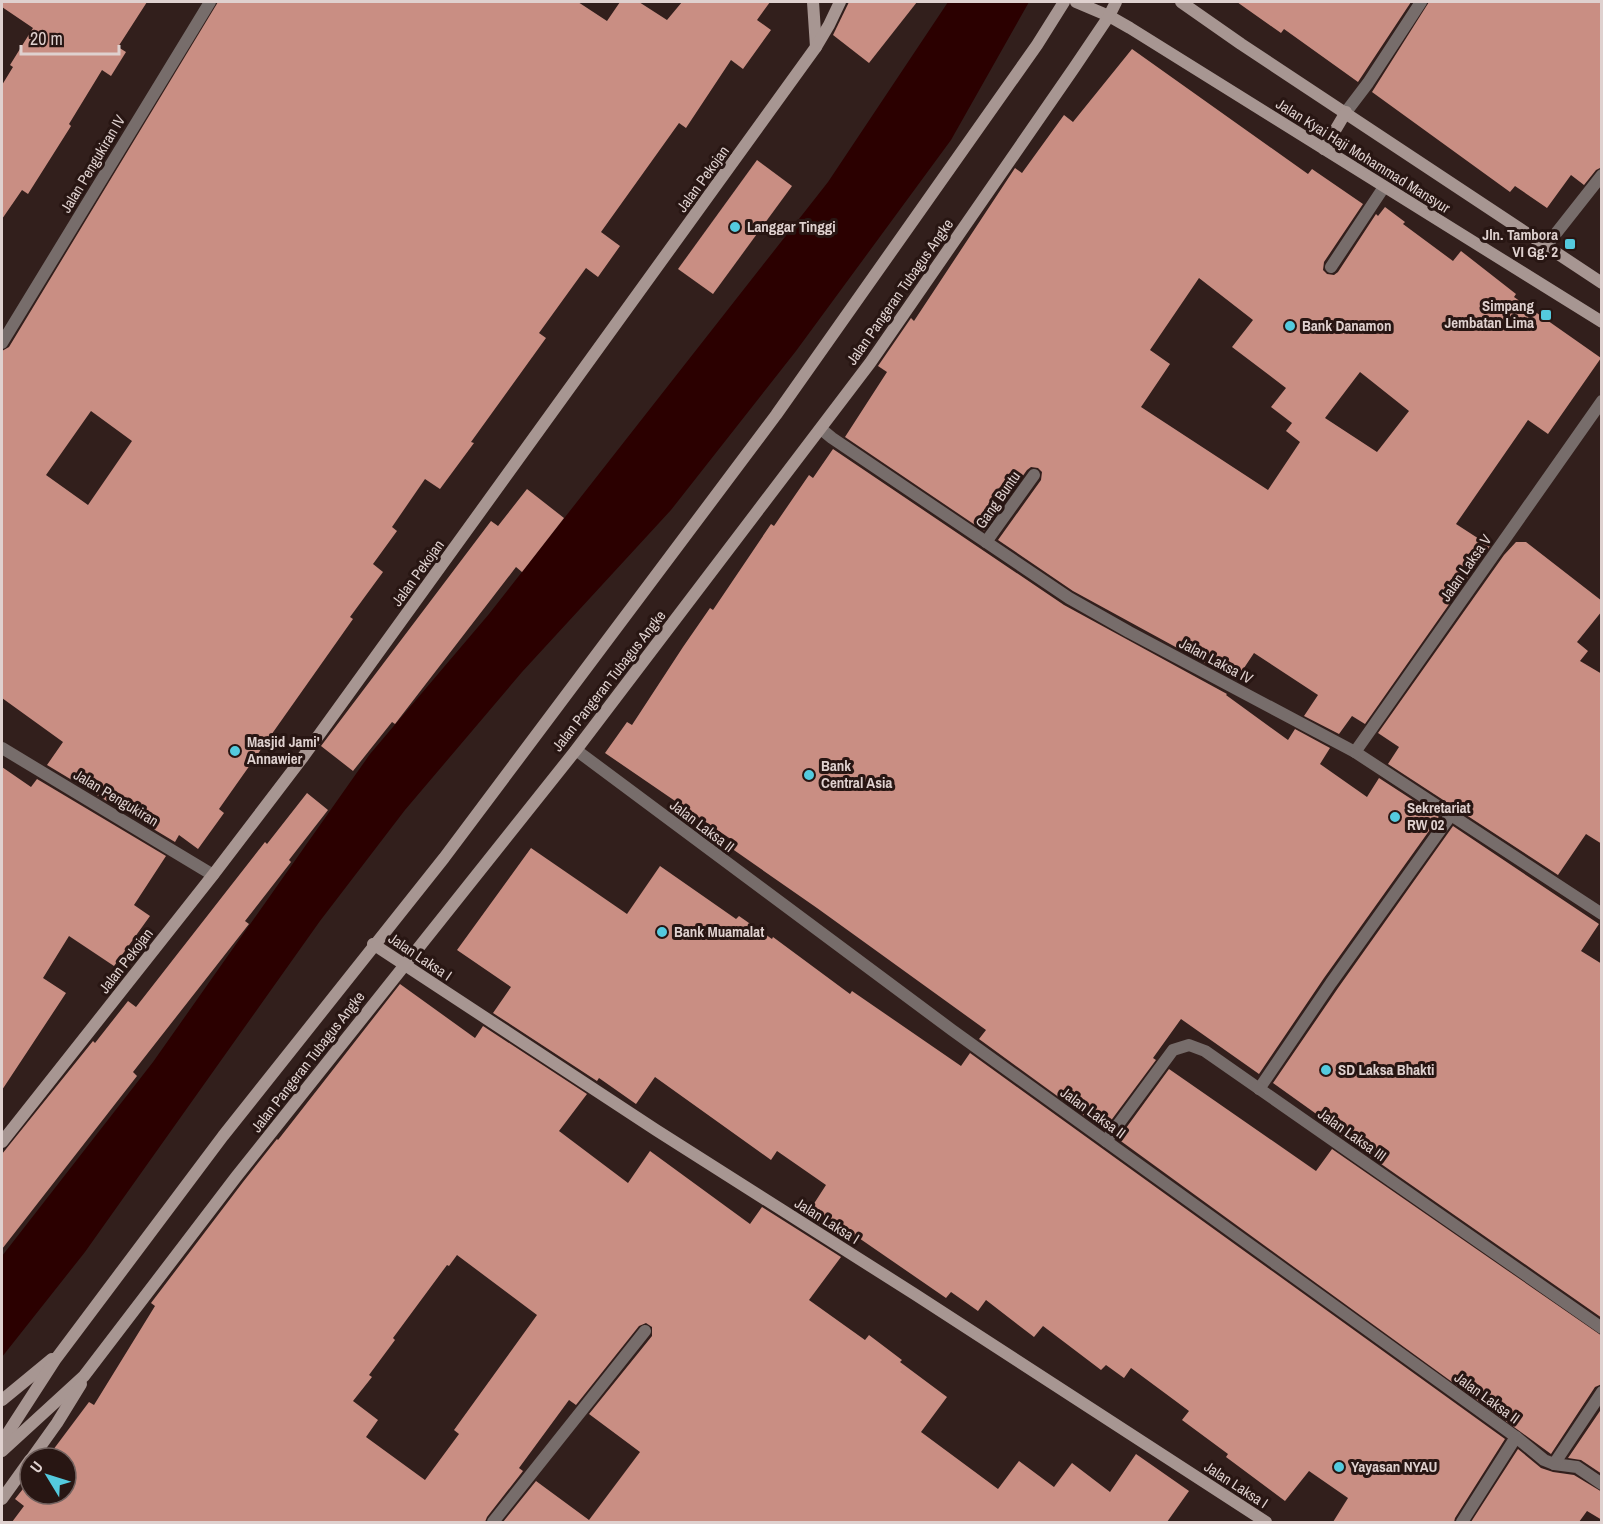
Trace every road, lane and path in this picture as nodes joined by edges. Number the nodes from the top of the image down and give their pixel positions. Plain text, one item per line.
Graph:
1 (210, 2) edge
2 (813, 2) edge
3 (840, 2) edge
4 (1064, 2) edge
5 (1077, 2) edge
6 (1116, 2) edge
7 (1181, 2) edge
8 (1420, 2) edge
9 (1109, 16) junction
10 (816, 47) junction
11 (1346, 112) junction
12 (1324, 149) junction
13 (1602, 175) edge
14 (1384, 187) junction
15 (1546, 246) junction
16 (1331, 267) dead end
17 (1602, 283) edge
18 (1602, 322) edge
19 (2, 343) edge
20 (1602, 401) edge
21 (821, 429) junction
22 (1034, 475) dead end
23 (986, 542) junction
24 (2, 748) edge
25 (576, 750) junction
26 (1355, 752) junction
27 (1451, 815) junction
28 (213, 875) junction
29 (1602, 914) edge
30 (373, 944) junction
31 (405, 964) junction
32 (1259, 1089) junction
33 (1106, 1141) junction
34 (2, 1142) edge
35 (1602, 1328) edge
36 (645, 1331) dead end
37 (59, 1356) junction
38 (98, 1358) junction
39 (1602, 1392) edge
40 (2, 1400) edge
41 (1516, 1437) junction
42 (2, 1442) edge
43 (40, 1446) edge
44 (2, 1451) edge
45 (1554, 1464) junction
46 (18, 1477) edge
47 (1602, 1484) edge
48 (2, 1499) edge
49 (493, 1522) edge
50 (1266, 1522) edge
51 (1462, 1522) edge

1 - 19 street, Jalan Pengukiran IV
2 - 10 main road
3 - 10 main road, Jalan Pekojan
4 - 30 main road, Jalan Pangeran Tubagus Angke
5 - 9 main road, Jalan Kyai Haji Mohammad Mansyur
6 - 9 main road, Jalan Pangeran Tubagus Angke
7 - 11 main road, Jalan Kyai Haji Mohammad Mansyur
8 - 11 street
9 - 12 main road, Jalan Kyai Haji Mohammad Mansyur
9 - 21 main road, Jalan Pangeran Tubagus Angke
10 - 28 main road, Jalan Pekojan
11 - 12 main road
11 - 15 main road, Jalan Kyai Haji Mohammad Mansyur
12 - 14 main road, Jalan Kyai Haji Mohammad Mansyur
13 - 15 street
14 - 16 street
14 - 18 main road, Jalan Kyai Haji Mohammad Mansyur
15 - 17 main road, Jalan Kyai Haji Mohammad Mansyur
20 - 26 street, Jalan Laksa V
21 - 23 street, Jalan Laksa IV
21 - 25 main road, Jalan Pangeran Tubagus Angke
22 - 23 street, Gang Buntu
23 - 26 street, Jalan Laksa IV
24 - 28 street, Jalan Pengukiran
25 - 31 main road, Jalan Pangeran Tubagus Angke
25 - 33 street, Jalan Laksa II
26 - 27 street, Jalan Laksa IV
27 - 29 street, Jalan Laksa IV
27 - 32 street
28 - 34 main road, Jalan Pekojan
30 - 31 main road, Jalan Laksa I
30 - 37 main road, Jalan Pangeran Tubagus Angke
31 - 38 main road, Jalan Pangeran Tubagus Angke
31 - 50 main road, Jalan Laksa I
32 - 33 street, Jalan Laksa III
32 - 35 street, Jalan Laksa III
33 - 41 street, Jalan Laksa II
36 - 49 street
37 - 40 main road, Jalan Pangeran Tubagus Angke
37 - 42 main road, Jalan Pangeran Tubagus Angke
38 - 43 main road, Jalan Pangeran Tubagus Angke
38 - 44 main road, Jalan Pangeran Tubagus Angke
39 - 45 street
41 - 45 street, Jalan Laksa II
41 - 51 street
45 - 47 street, Jalan Laksa II
46 - 48 main road, Jalan Pangeran Tubagus Angke

